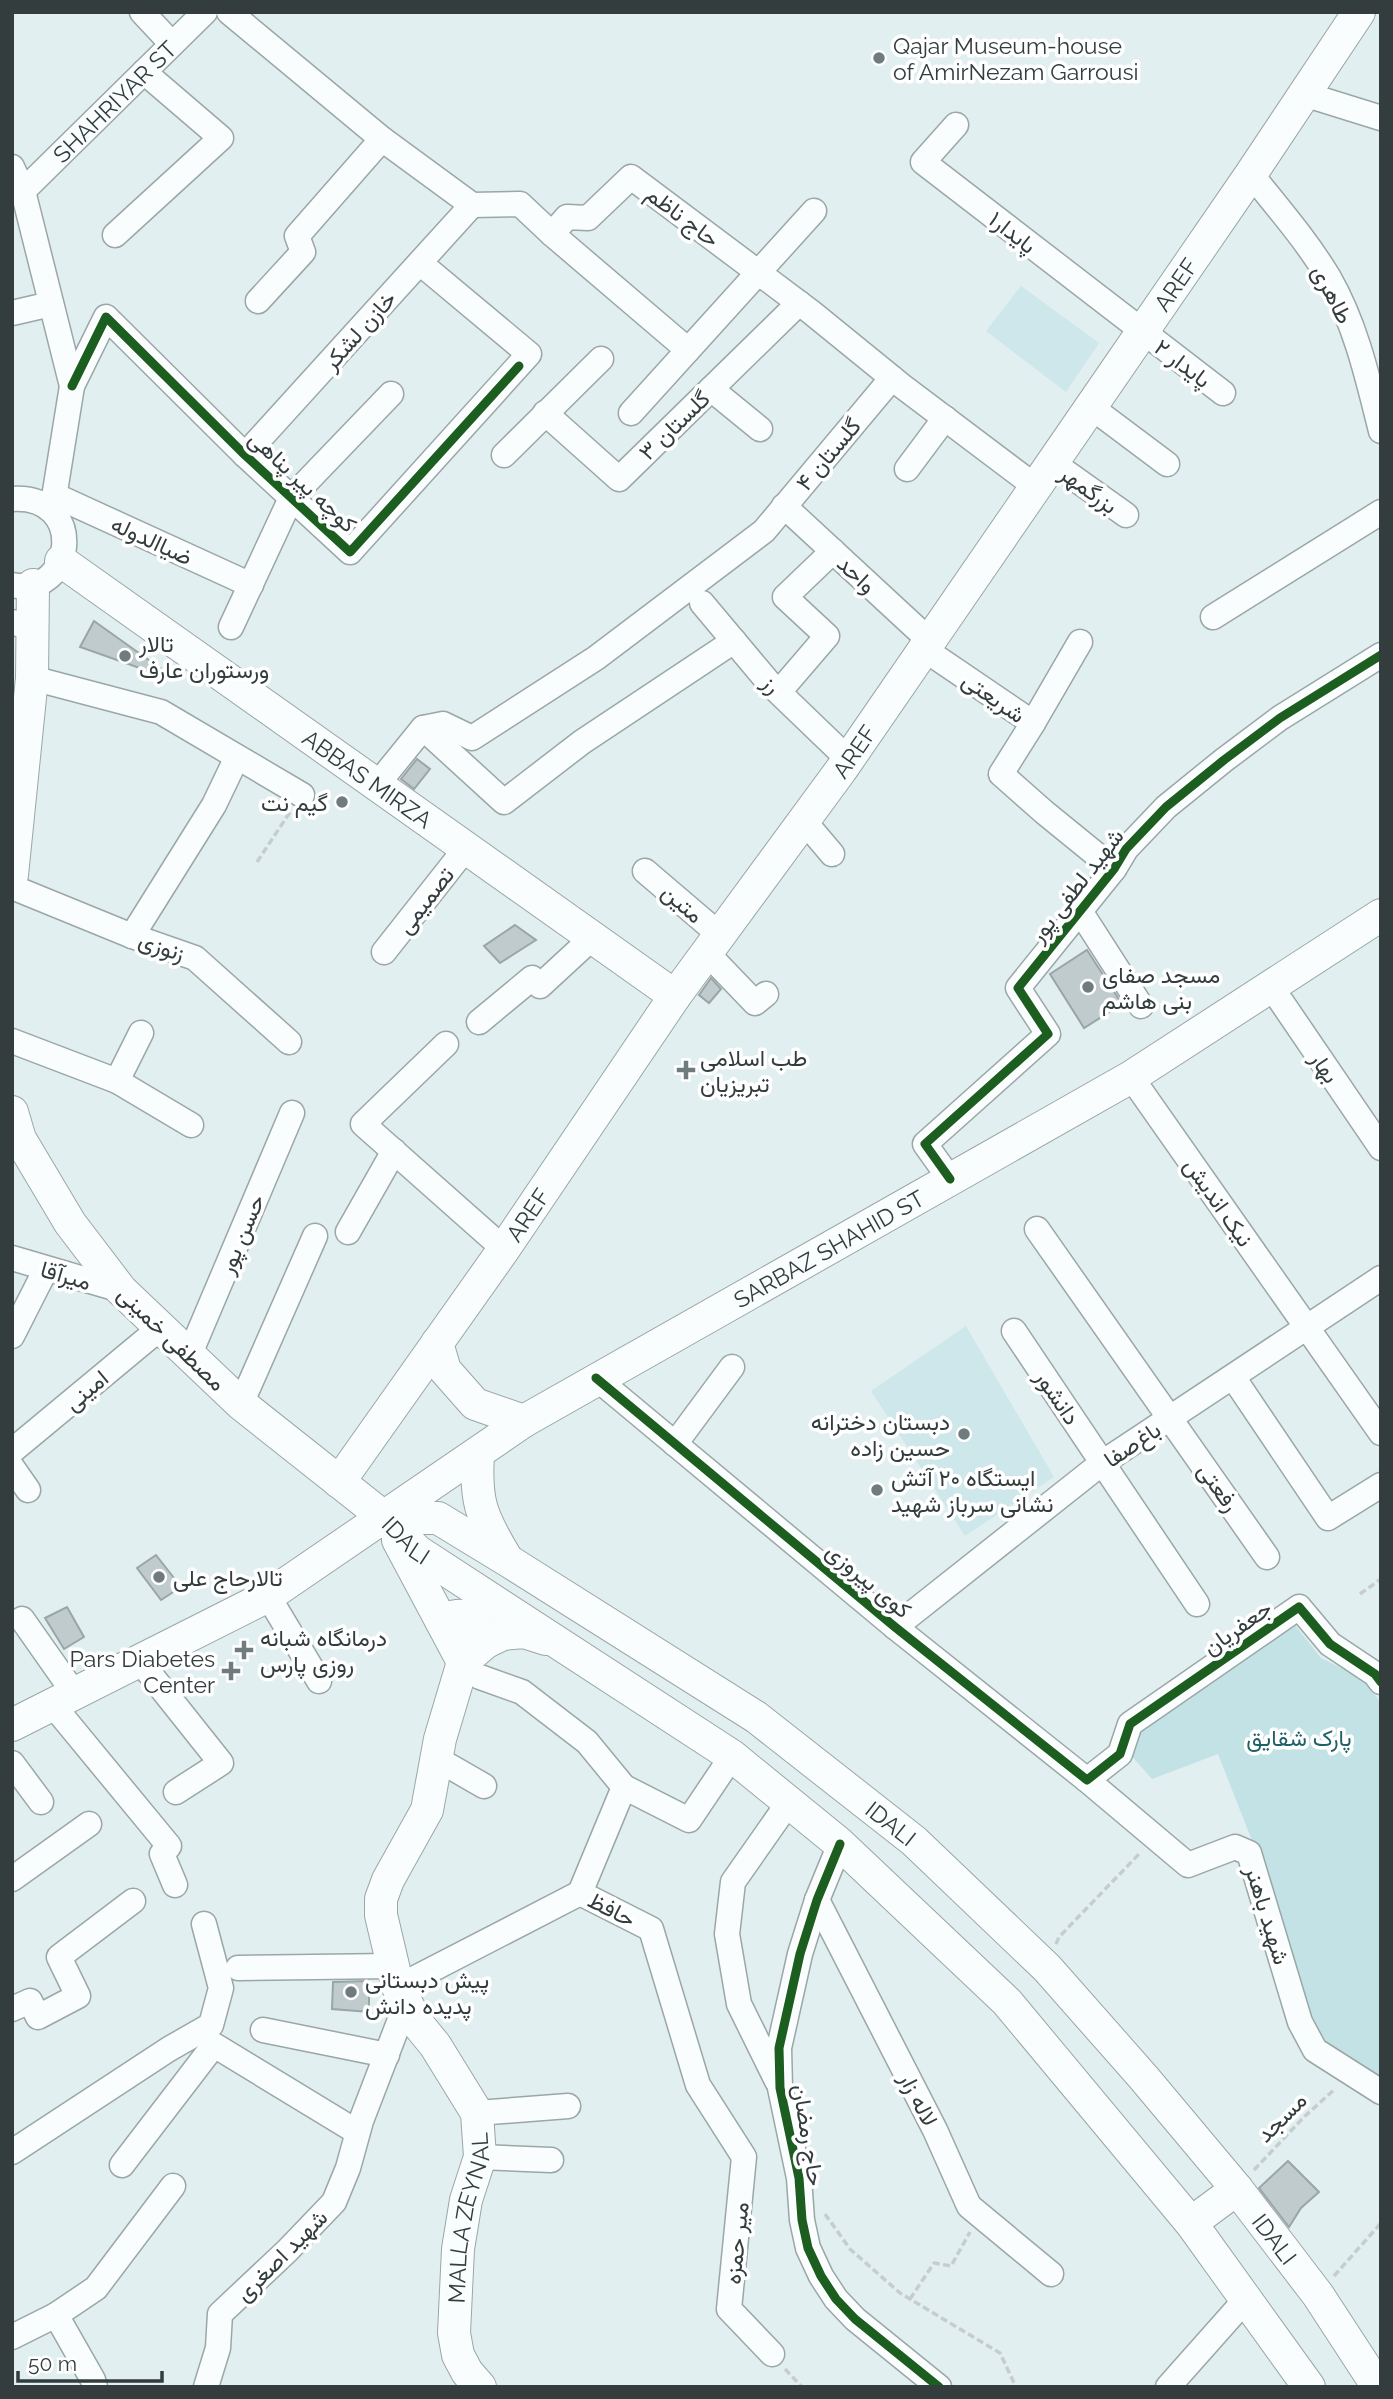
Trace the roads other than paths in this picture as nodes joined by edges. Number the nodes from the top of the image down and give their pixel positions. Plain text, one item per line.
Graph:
1 (142, 12) edge
2 (205, 12) edge
3 (229, 12) edge
4 (1359, 12) edge
5 (172, 44) junction
6 (144, 72) junction
7 (1304, 94) junction
8 (1381, 118) edge
9 (956, 125) dead end
10 (382, 139) junction
11 (12, 167) edge
12 (1251, 174) junction
13 (23, 191) junction
14 (472, 205) junction
15 (814, 211) dead end
16 (115, 234) dead end
17 (552, 234) junction
18 (420, 263) junction
19 (758, 272) junction
20 (258, 301) dead end
21 (799, 303) junction
22 (51, 304) junction
23 (12, 313) edge
24 (1143, 332) junction
25 (688, 349) junction
26 (601, 359) dead end
27 (892, 377) junction
28 (1375, 379) edge
29 (72, 386) junction
30 (711, 389) junction
31 (1223, 393) dead end
32 (391, 394) dead end
33 (1091, 407) junction
34 (631, 413) dead end
35 (545, 414) junction
36 (945, 418) junction
37 (760, 429) dead end
38 (1381, 431) edge
39 (245, 455) junction
40 (504, 455) dead end
41 (1167, 464) dead end
42 (906, 469) dead end
43 (1044, 475) junction
44 (291, 498) junction
45 (12, 499) edge
46 (53, 502) junction
47 (784, 506) junction
48 (1381, 512) edge
49 (1126, 515) dead end
50 (833, 551) junction
51 (61, 561) junction
52 (23, 585) edge
53 (251, 585) junction
54 (696, 596) junction
55 (1213, 617) dead end
56 (23, 626) edge
57 (231, 627) dead end
58 (734, 641) junction
59 (1080, 642) dead end
60 (927, 645) junction
61 (1381, 655) edge
62 (32, 678) junction
63 (779, 692) junction
64 (1033, 723) junction
65 (423, 728) junction
66 (237, 757) junction
67 (848, 759) junction
68 (376, 786) junction
69 (302, 795) dead end
70 (803, 821) junction
71 (466, 848) junction
72 (832, 854) dead end
73 (1114, 869) junction
74 (645, 871) dead end
75 (12, 875) edge
76 (12, 887) edge
77 (1080, 911) junction
78 (1381, 915) edge
79 (132, 936) junction
80 (592, 937) junction
81 (713, 944) junction
82 (384, 952) dead end
83 (1270, 985) junction
84 (765, 994) dead end
85 (675, 996) junction
86 (1141, 1006) dead end
87 (479, 1022) dead end
88 (141, 1033) dead end
89 (12, 1041) edge
90 (289, 1042) dead end
91 (446, 1044) dead end
92 (1131, 1077) junction
93 (117, 1081) junction
94 (12, 1112) edge
95 (292, 1113) dead end
96 (191, 1125) dead end
97 (1381, 1148) edge
98 (394, 1151) junction
99 (950, 1179) junction
100 (1037, 1229) dead end
101 (348, 1232) dead end
102 (315, 1236) dead end
103 (504, 1249) junction
104 (12, 1258) edge
105 (46, 1269) junction
106 (1381, 1278) edge
107 (121, 1290) junction
108 (1307, 1327) junction
109 (159, 1329) junction
110 (1014, 1331) dead end
111 (12, 1336) edge
112 (437, 1343) junction
113 (189, 1356) junction
114 (732, 1367) dead end
115 (1233, 1377) junction
116 (596, 1378) junction
117 (241, 1404) junction
118 (1170, 1418) junction
119 (523, 1421) junction
120 (1381, 1433) edge
121 (675, 1444) junction
122 (12, 1451) edge
123 (478, 1454) junction
124 (1102, 1463) junction
125 (12, 1467) edge
126 (339, 1482) junction
127 (1381, 1485) edge
128 (28, 1490) dead end
129 (386, 1518) junction
130 (1267, 1557) dead end
131 (507, 1560) junction
132 (268, 1596) junction
133 (1197, 1604) dead end
134 (22, 1619) dead end
135 (895, 1627) junction
136 (559, 1642) junction
137 (139, 1660) junction
138 (476, 1660) junction
139 (319, 1681) dead end
140 (1381, 1682) edge
141 (63, 1698) junction
142 (12, 1725) edge
143 (732, 1756) junction
144 (437, 1759) junction
145 (12, 1763) edge
146 (1087, 1780) junction
147 (484, 1786) dead end
148 (624, 1787) junction
149 (176, 1792) dead end
150 (41, 1802) dead end
151 (789, 1802) junction
152 (89, 1824) dead end
153 (840, 1844) junction
154 (12, 1879) edge
155 (175, 1885) dead end
156 (580, 1893) junction
157 (817, 1900) junction
158 (133, 1901) dead end
159 (204, 1924) dead end
160 (238, 1968) dead end
161 (399, 1986) junction
162 (12, 2009) edge
163 (263, 2030) dead end
164 (387, 2056) junction
165 (780, 2088) junction
166 (1381, 2092) edge
167 (568, 2106) dead end
168 (477, 2113) junction
169 (358, 2132) junction
170 (12, 2152) edge
171 (480, 2157) junction
172 (744, 2157) joint
173 (551, 2160) dead end
174 (122, 2165) dead end
175 (173, 2186) dead end
176 (1237, 2189) junction
177 (1191, 2223) junction
178 (1051, 2274) dead end
179 (1247, 2298) junction
180 (56, 2315) junction
181 (12, 2337) edge
182 (772, 2354) dead end
183 (95, 2387) edge
184 (206, 2387) edge
185 (480, 2387) edge
186 (939, 2387) edge
187 (1168, 2387) edge
188 (1309, 2387) edge
189 (1378, 2387) edge

1 - 5 street
2 - 5 street, SHAHRIYAR ST
3 - 10 street
4 - 7 main road, AREF
5 - 6 street, SHAHRIYAR ST
6 - 13 street, SHAHRIYAR ST
6 - 16 street
7 - 8 street
7 - 12 main road, AREF
9 - 24 street, پایدار۱
10 - 14 street
10 - 20 street
11 - 13 street
12 - 24 main road, AREF
12 - 28 street, طاهری
13 - 22 street
14 - 17 street
14 - 18 street, خازن لشکر
15 - 19 street
17 - 19 street, حاج ناظم
17 - 25 street
18 - 39 street, خازن لشکر
18 - 44 street, کوچه پیر پناهی
19 - 21 street, حاج ناظم
19 - 25 street
21 - 27 street, حاج ناظم
21 - 30 street, گلستان ۳
22 - 23 street
22 - 29 street
24 - 31 street, پایدار ۲
24 - 33 main road, AREF
25 - 34 street
26 - 35 street
27 - 36 street, حاج ناظم
27 - 47 street, گلستان ۴
28 - 38 street, طاهری
29 - 39 street, کوچه پیر پناهی
29 - 46 street
30 - 35 street, گلستان ۳
30 - 37 street
32 - 44 street
33 - 41 street
33 - 43 main road, AREF
35 - 40 street
36 - 42 street
36 - 43 street, حاج ناظم
39 - 44 street, کوچه پیر پناهی
43 - 49 street, بزرگمهر
43 - 60 main road, AREF
44 - 53 street
45 - 46 street, ضیاالدوله
46 - 51 street
46 - 53 street, ضیاالدوله
47 - 50 street, واحد
47 - 54 street, گلستان ۴
48 - 55 street
50 - 60 street, واحد
50 - 63 street
51 - 52 street
51 - 68 main road, ABBAS MIRZA
52 - 56 main road
53 - 57 street
54 - 58 street, رز
54 - 65 street
56 - 62 main road
58 - 63 street, رز
58 - 65 street
59 - 64 street
60 - 64 street, شریعتی
60 - 67 main road, AREF
61 - 73 street, شهید لطفی پور
62 - 66 street
62 - 75 main road
63 - 67 street, رز
64 - 73 street, شریعتی
65 - 68 street
66 - 69 street
66 - 79 street
67 - 70 main road, AREF
68 - 71 main road, ABBAS MIRZA
70 - 72 street
70 - 81 main road, AREF
71 - 80 main road, ABBAS MIRZA
71 - 82 street, تصمیمی
73 - 77 street, شهید لطفی پور
74 - 81 street, متین
76 - 79 street, زنوزی
77 - 86 street
77 - 99 street, شهید لطفی پور
78 - 83 main road, SARBAZ SHAHID ST
79 - 90 street, زنوزی
80 - 85 main road, ABBAS MIRZA
80 - 87 street
81 - 84 street, متین
81 - 85 main road, AREF
83 - 92 main road, SARBAZ SHAHID ST
83 - 97 street, بهار
85 - 103 main road, AREF
88 - 93 street
89 - 93 street
91 - 98 street
92 - 99 main road, SARBAZ SHAHID ST
92 - 108 street, نیک اندیش
93 - 96 street
94 - 107 main road, مصطفی خمینی
95 - 113 street, حسن پور
98 - 101 street
98 - 103 street
99 - 116 main road, SARBAZ SHAHID ST
100 - 118 street, رفعتی
102 - 117 street
103 - 112 main road, AREF
104 - 105 street, میرآقا
105 - 107 street, میرآقا
105 - 111 street
106 - 108 street, باغ‌صفا
107 - 109 main road, مصطفی خمینی
108 - 115 street, باغ‌صفا
108 - 120 street, نیک اندیش
109 - 113 main road, مصطفی خمینی
109 - 122 street, امینی
110 - 124 street, دانشور
112 - 119 main road
112 - 126 main road, AREF
113 - 117 main road, مصطفی خمینی
114 - 121 street
115 - 118 street, باغ‌صفا
115 - 127 street
116 - 119 main road, SARBAZ SHAHID ST
116 - 121 street, کوی پیروزی
117 - 126 main road, مصطفی خمینی
118 - 124 street, باغ‌صفا
118 - 130 street, رفعتی
119 - 123 main road, SARBAZ SHAHID ST
121 - 135 street, کوی پیروزی
123 - 129 main road, SARBAZ SHAHID ST
123 - 131 main road
124 - 133 street, دانشور
124 - 135 street, باغ‌صفا
125 - 128 street
126 - 129 main road, مصطفی خمینی
129 - 131 main road, IDALI
129 - 132 main road, SARBAZ SHAHID ST
129 - 136 main road, IDALI
129 - 138 main road
131 - 176 main road, IDALI
132 - 137 main road, SARBAZ SHAHID ST
132 - 139 street
134 - 141 street
135 - 146 street, کوی پیروزی
136 - 138 main road
136 - 143 main road, IDALI
137 - 141 main road, SARBAZ SHAHID ST
137 - 149 street
138 - 144 main road, MALLA ZEYNAL
138 - 148 street
140 - 146 street, جعفریان
141 - 142 main road, SARBAZ SHAHID ST
141 - 155 street
143 - 148 street
143 - 151 main road, IDALI
144 - 147 street
144 - 161 main road, MALLA ZEYNAL
145 - 150 street
146 - 166 street, شهید باهنر
148 - 156 street, حافظ
151 - 153 main road, IDALI
151 - 165 street
152 - 154 street
153 - 157 street, حاج رمضان
153 - 177 main road, IDALI
156 - 161 street
156 - 172 street, حافظ
157 - 165 street, حاج رمضان
157 - 178 street, لاله زار
158 - 162 street
159 - 170 street
160 - 161 street
161 - 164 street, شهید اصغری
161 - 168 main road, MALLA ZEYNAL
163 - 164 street
164 - 169 street, شهید اصغری
165 - 186 street, حاج رمضان
167 - 168 street
168 - 171 main road, MALLA ZEYNAL
169 - 174 street
169 - 184 street, شهید اصغری
171 - 173 street
171 - 185 main road, MALLA ZEYNAL
172 - 182 street, میر حمزه
175 - 180 street
176 - 177 main road
176 - 189 main road, IDALI
177 - 179 main road, IDALI
179 - 187 street
179 - 188 main road, IDALI
180 - 181 street
180 - 183 street

